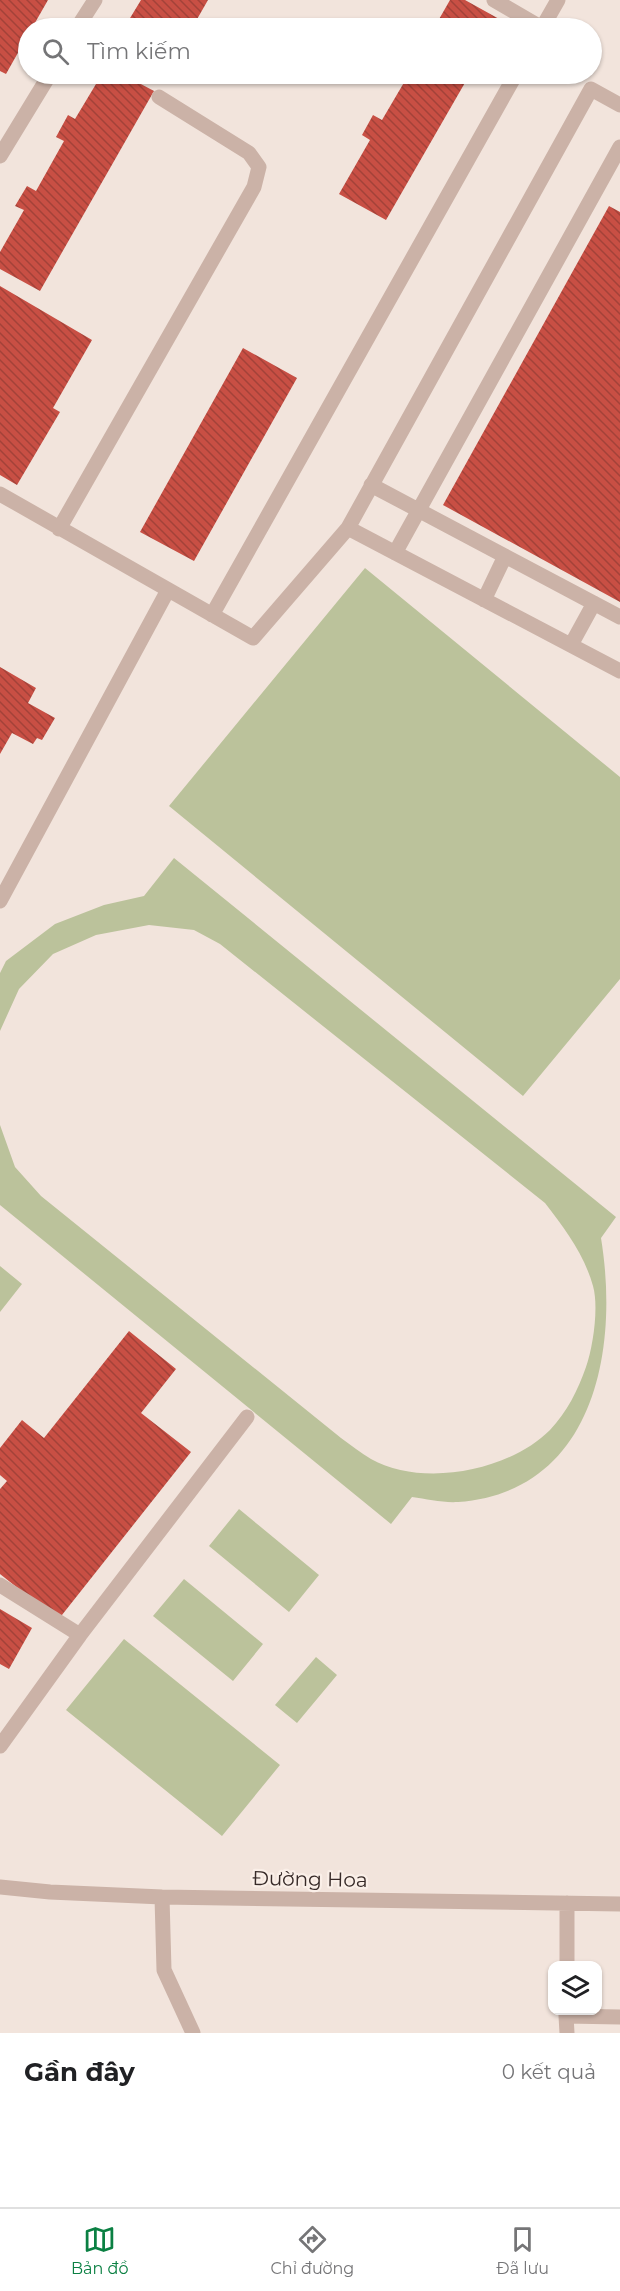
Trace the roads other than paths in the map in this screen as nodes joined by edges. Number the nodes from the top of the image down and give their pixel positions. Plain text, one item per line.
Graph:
1 (95, 0) edge
2 (494, 0) edge
3 (558, 0) edge
4 (83, 18) edge
5 (525, 18) edge
6 (548, 18) edge
7 (44, 84) edge
8 (510, 84) edge
9 (159, 97) dead end
10 (620, 105) edge
11 (620, 147) edge
12 (0, 156) edge
13 (370, 485) junction
14 (0, 494) edge
15 (418, 510) junction
16 (348, 528) junction
17 (59, 529) junction
18 (395, 553) junction
19 (505, 556) junction
20 (168, 590) junction
21 (484, 600) junction
22 (594, 603) junction
23 (212, 615) junction
24 (620, 617) edge
25 (571, 645) junction
26 (620, 671) edge
27 (0, 901) edge
28 (247, 1417) dead end
29 (0, 1585) edge
30 (80, 1635) junction
31 (0, 1746) edge
32 (0, 1887) edge
33 (162, 1897) junction
34 (567, 1903) junction
35 (620, 1904) edge
36 (567, 1961) edge
37 (566, 2015) edge
38 (593, 2015) edge
39 (620, 2017) edge
40 (193, 2033) edge
41 (567, 2033) edge

1 - 4 street
2 - 5 street
3 - 6 street
7 - 12 street
8 - 23 street
9 - 17 street
10 - 13 street
11 - 15 street
13 - 15 street
13 - 16 street
14 - 17 street
15 - 18 street
15 - 19 street
16 - 18 street
16 - 23 street
17 - 20 street
18 - 21 street
19 - 21 street
19 - 22 street
20 - 23 street
20 - 27 street
21 - 25 street
22 - 24 street
22 - 25 street
25 - 26 street
28 - 30 street
29 - 30 street
30 - 31 street
32 - 33 street, Đường Hoa
33 - 34 street, Đường Hoa
33 - 40 street
34 - 35 street, Đường Hoa
34 - 36 street
37 - 41 street
38 - 39 street

